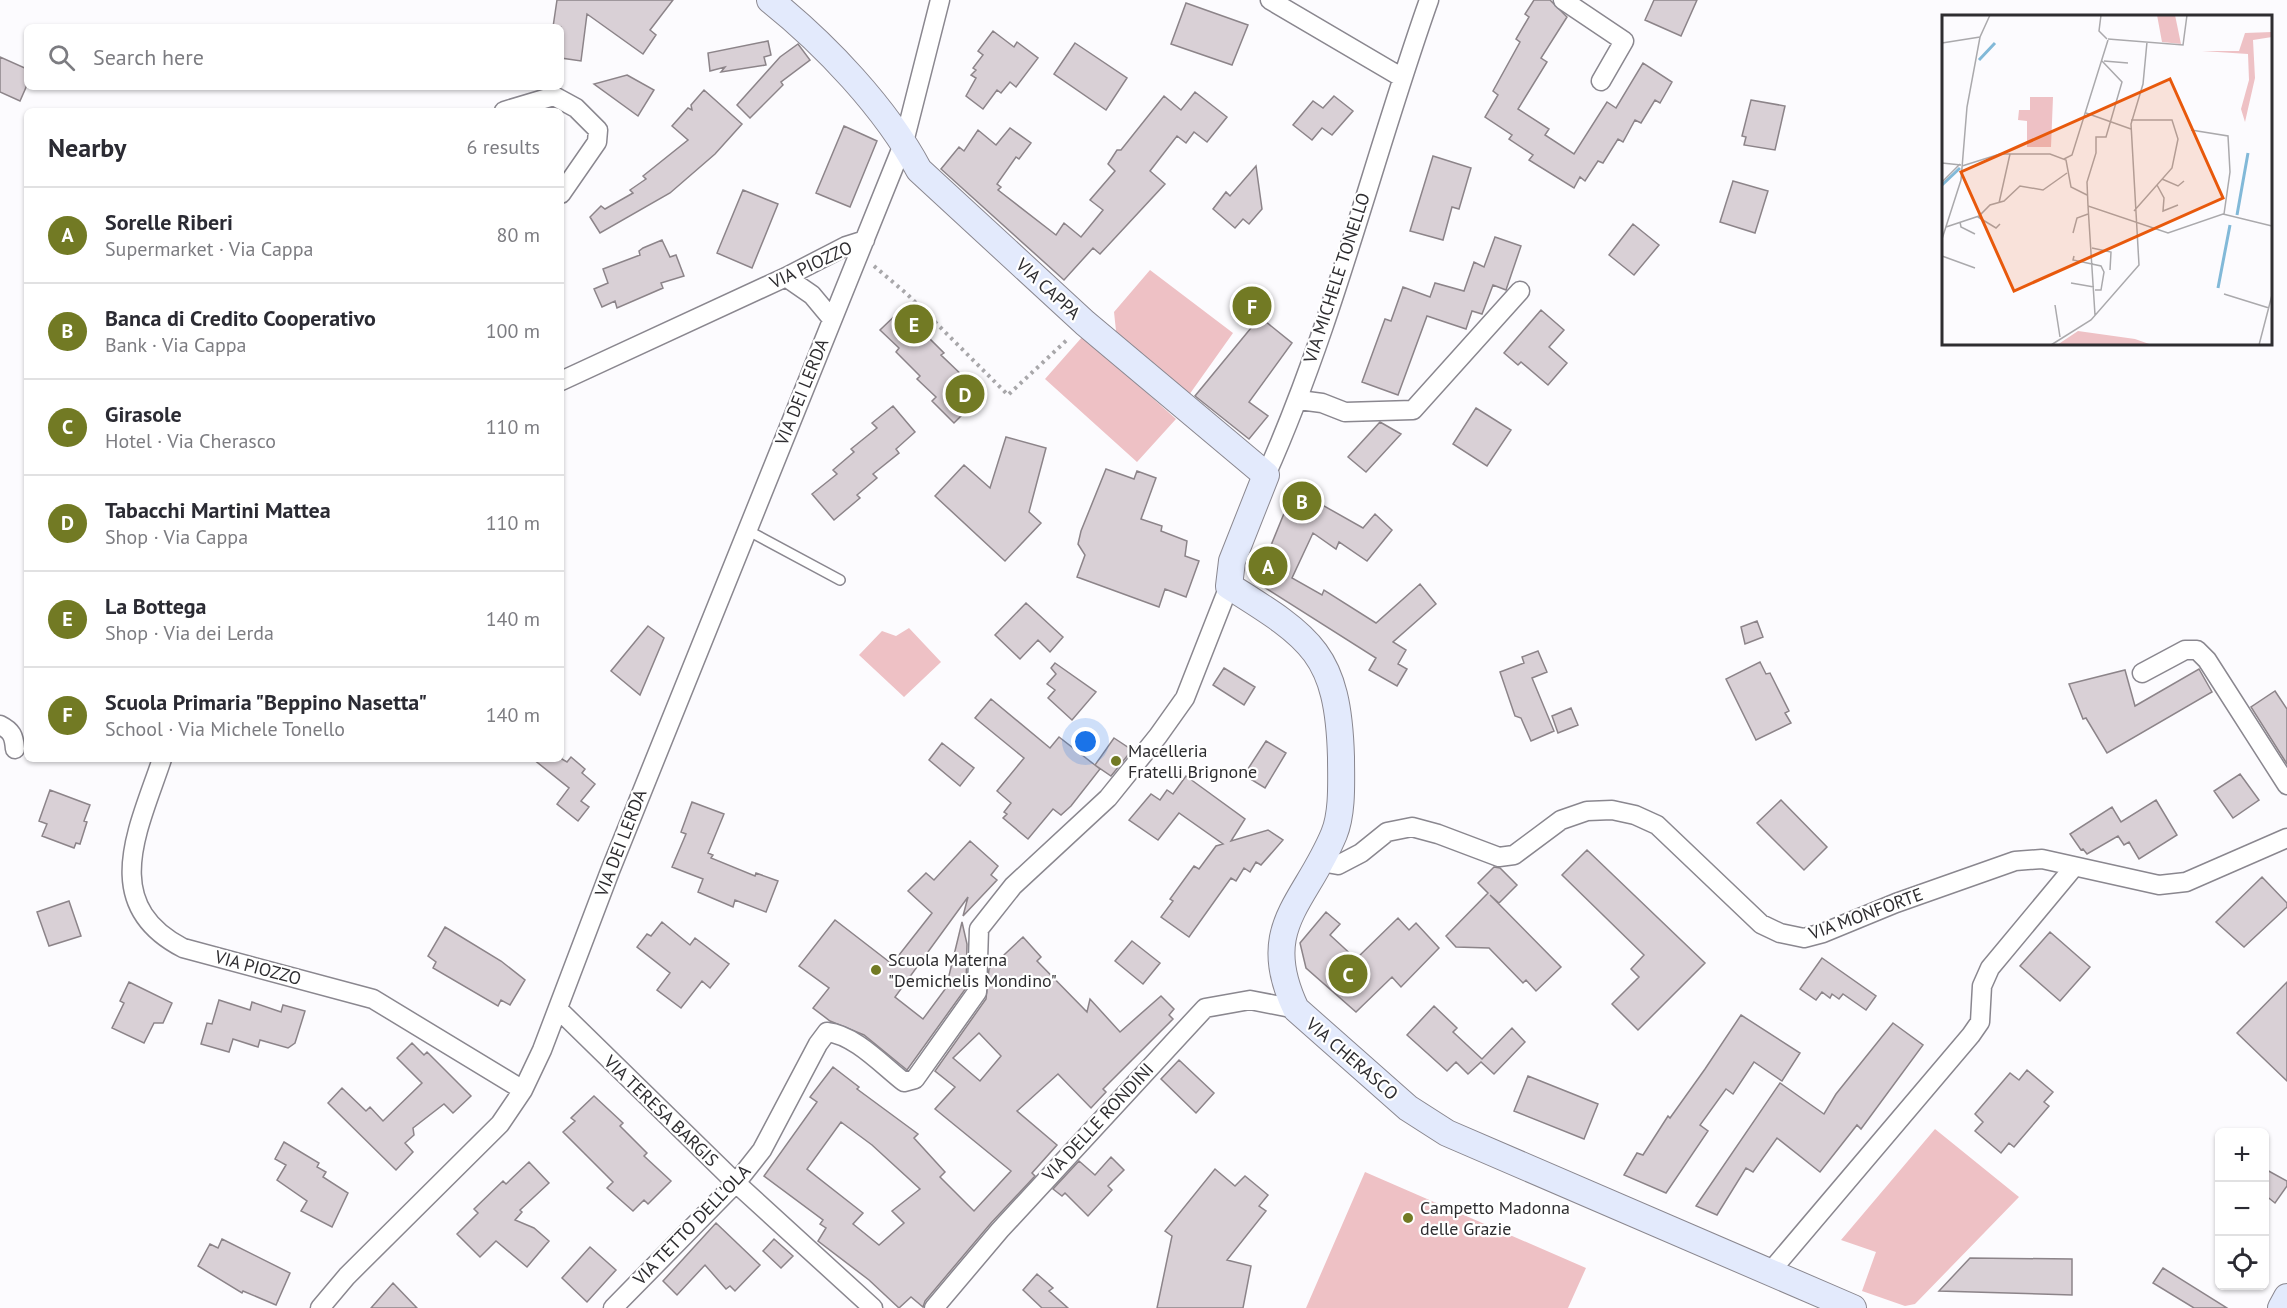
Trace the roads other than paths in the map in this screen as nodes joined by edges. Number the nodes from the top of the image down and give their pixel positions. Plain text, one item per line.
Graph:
1 (770, 0) edge
2 (939, 0) edge
3 (1270, 0) edge
4 (1429, 0) edge
5 (1563, 0) edge
6 (1401, 77) junction
7 (1601, 81) dead end
8 (514, 108) edge
9 (904, 142) junction
10 (564, 190) edge
11 (862, 247) junction
12 (786, 277) junction
13 (1520, 291) dead end
14 (831, 319) junction
15 (564, 380) edge
16 (1299, 400) junction
17 (1266, 475) junction
18 (747, 530) junction
19 (840, 580) dead end
20 (1229, 586) junction
21 (2142, 673) dead end
22 (0, 725) edge
23 (15, 748) dead end
24 (161, 762) edge
25 (2287, 785) edge
26 (2287, 838) edge
27 (1321, 862) junction
28 (2074, 867) junction
29 (558, 1009) junction
30 (1296, 1010) junction
31 (523, 1090) junction
32 (736, 1183) junction
33 (1770, 1272) junction
34 (2287, 1297) edge
35 (320, 1308) edge
36 (613, 1308) edge
37 (873, 1308) edge
38 (934, 1308) edge
39 (1853, 1308) edge
40 (2281, 1308) edge

1 - 9 street, VIA CAPPA
2 - 9 street, VIA PIOZZO
3 - 6 street
4 - 6 street, VIA MICHELE TONELLO
5 - 7 street
6 - 16 street, VIA MICHELE TONELLO
8 - 10 street
9 - 11 street, VIA PIOZZO
9 - 17 street, VIA CAPPA
11 - 12 street, VIA PIOZZO
11 - 14 street, VIA DEI LERDA
12 - 14 street, VIA DEI LERDA
12 - 15 street, VIA PIOZZO
13 - 16 street
14 - 18 street, VIA DEI LERDA
16 - 17 street, VIA MICHELE TONELLO
17 - 20 street
18 - 19 lane
18 - 29 street, VIA DEI LERDA
20 - 27 street, VIA CHERASCO
20 - 32 street, VIA TETTO DELL'OLA
21 - 25 street
22 - 23 street
24 - 31 street, VIA PIOZZO
26 - 28 street, VIA MONFORTE
27 - 28 street, VIA MONFORTE
27 - 30 street, VIA CHERASCO
28 - 33 street
29 - 31 street, VIA DEI LERDA
29 - 32 street, VIA TERESA BARGIS
30 - 33 street, VIA CHERASCO
30 - 38 street, VIA DELLE RONDINI
31 - 35 street, VIA DEI LERDA
32 - 36 street, VIA TETTO DELL'OLA
32 - 37 street, VIA TERESA BARGIS
33 - 39 street, VIA CHERASCO
34 - 40 street

